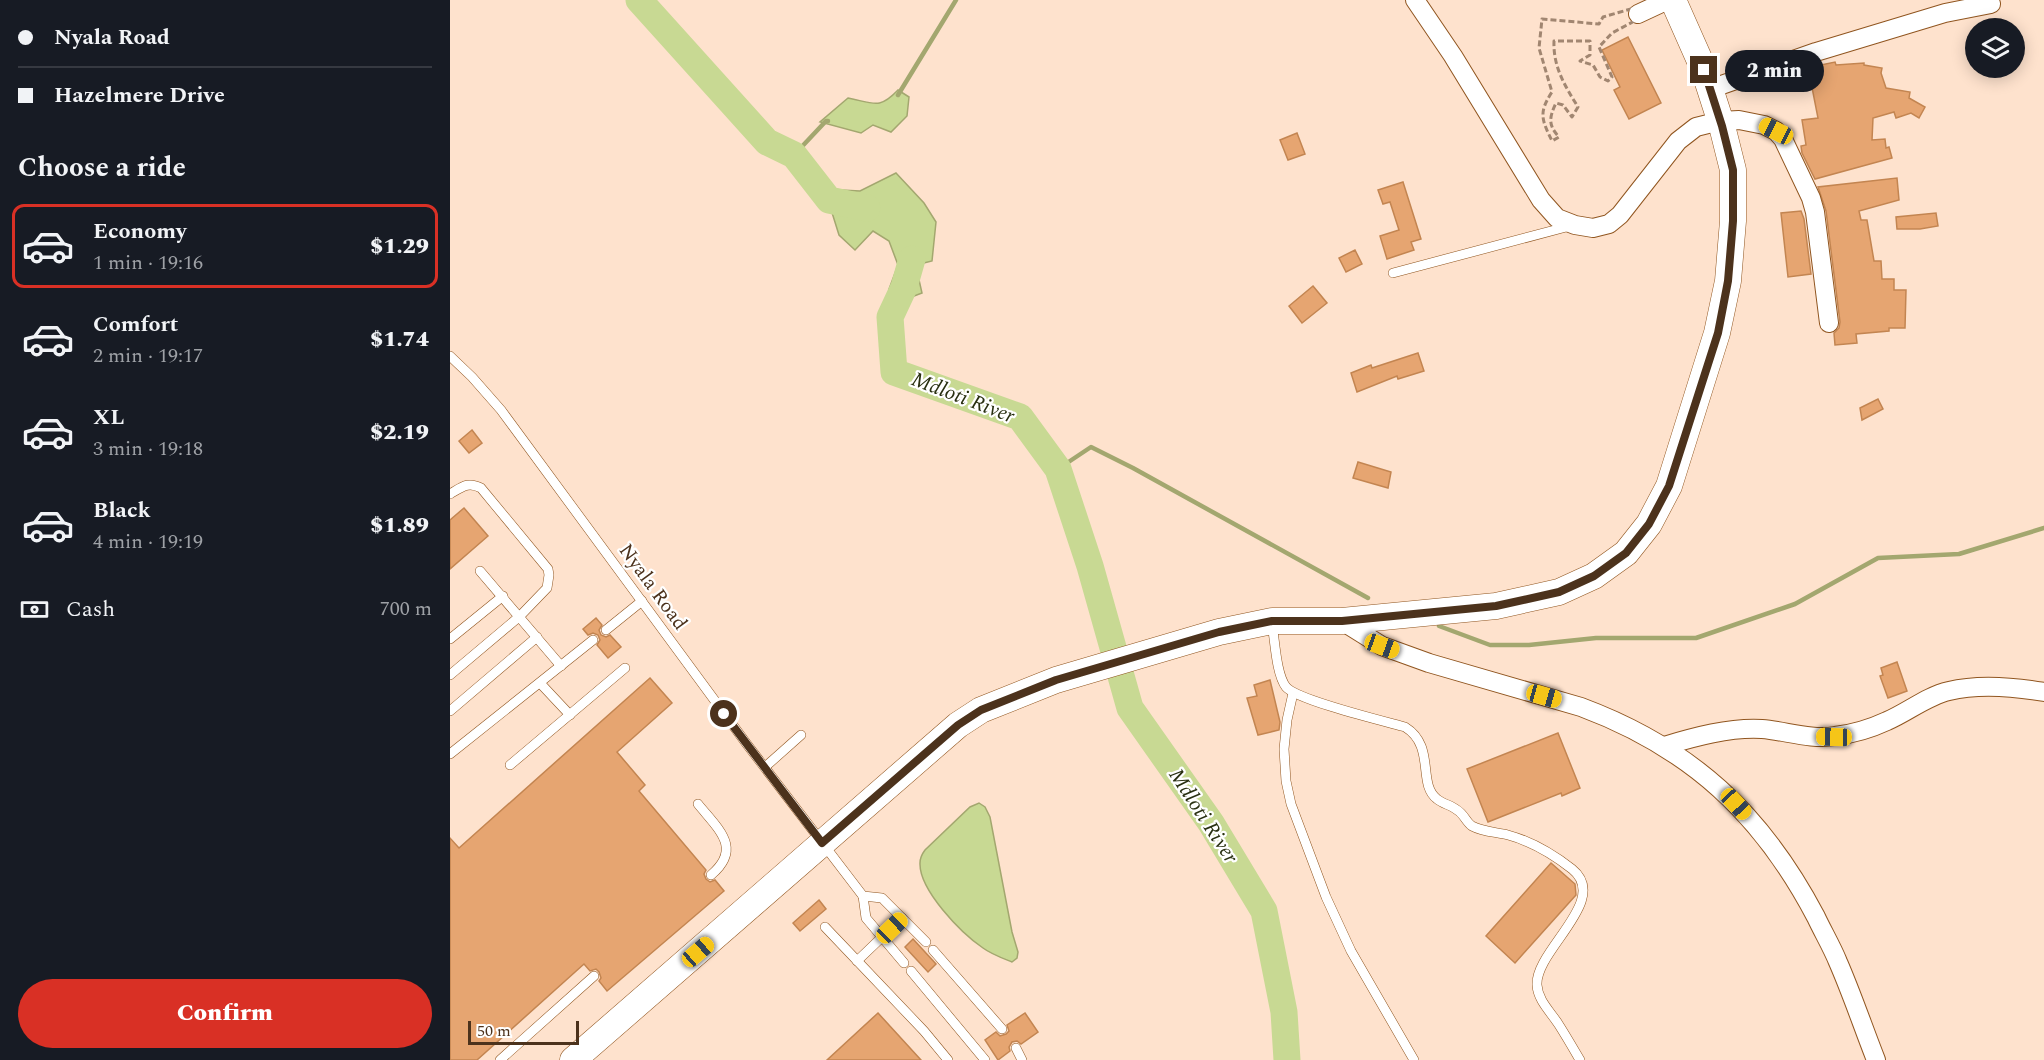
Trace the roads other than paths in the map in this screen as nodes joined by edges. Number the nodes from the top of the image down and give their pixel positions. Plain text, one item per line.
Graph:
1 (1415, 0) edge
2 (1668, 0) edge
3 (1673, 0) edge
4 (1991, 4) dead end
5 (1638, 14) road end
6 (1710, 89) junction
7 (1720, 121) junction
8 (1575, 225) junction
9 (1394, 273) dead end
10 (1830, 323) dead end
11 (450, 356) edge
12 (450, 494) edge
13 (480, 571) dead end
14 (503, 597) junction
15 (642, 602) junction
16 (520, 616) junction
17 (1272, 621) junction
18 (1342, 621) junction
19 (606, 630) dead end
20 (537, 637) junction
21 (450, 639) edge
22 (593, 640) dead end
23 (561, 666) junction
24 (625, 668) dead end
25 (450, 675) edge
26 (540, 682) junction
27 (2044, 692) edge
28 (1293, 693) junction
29 (450, 711) edge
30 (570, 715) junction
31 (801, 735) dead end
32 (1664, 746) junction
33 (450, 754) edge
34 (510, 765) dead end
35 (765, 767) junction
36 (698, 804) dead end
37 (822, 843) junction
38 (711, 875) dead end
39 (864, 896) junction
40 (902, 918) junction
41 (825, 927) dead end
42 (882, 938) junction
43 (857, 962) junction
44 (904, 963) dead end
45 (911, 971) dead end
46 (594, 976) dead end
47 (1002, 1029) dead end
48 (1016, 1048) dead end
49 (500, 1060) edge
50 (573, 1060) edge
51 (948, 1060) edge
52 (985, 1060) edge
53 (1022, 1060) edge
54 (1414, 1060) edge
55 (1580, 1060) edge
56 (1876, 1060) edge

1 - 8 street
2 - 5 street
3 - 6 street
4 - 6 street
6 - 7 street
7 - 8 street
7 - 10 street
7 - 18 street
8 - 9 lane
11 - 15 lane, Nyala Road
12 - 16 lane
13 - 14 lane
14 - 16 lane
14 - 21 lane
15 - 19 lane
15 - 35 lane, Nyala Road
16 - 20 lane
16 - 25 lane
17 - 18 street
17 - 28 lane
17 - 37 street
18 - 32 street
20 - 23 lane
20 - 29 lane
22 - 23 lane
23 - 26 lane
24 - 30 lane
26 - 30 lane
26 - 33 lane
27 - 32 street
28 - 54 lane
28 - 55 lane
30 - 34 lane
31 - 35 lane
32 - 56 street
35 - 37 lane, Nyala Road
36 - 38 lane
37 - 39 lane, Nyala Road
37 - 50 street
39 - 40 lane
39 - 42 lane
40 - 42 lane
40 - 47 lane
41 - 43 lane
42 - 43 lane
42 - 44 lane
43 - 51 lane
45 - 52 lane
46 - 49 lane
48 - 53 lane

